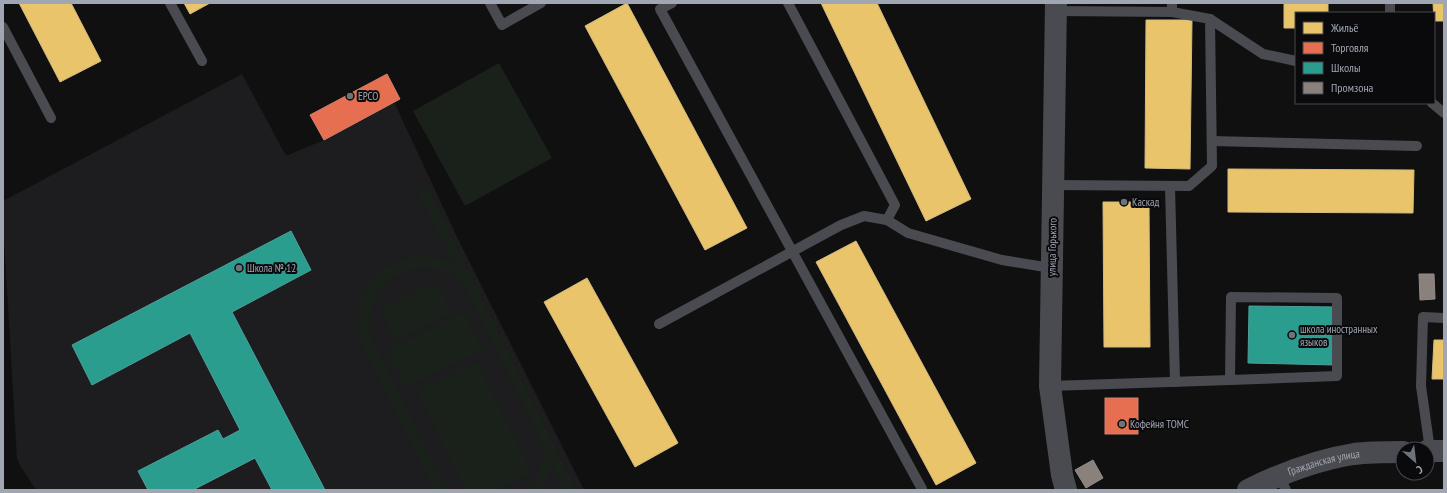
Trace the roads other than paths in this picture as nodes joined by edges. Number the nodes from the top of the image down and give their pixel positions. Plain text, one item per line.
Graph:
1 (170, 3) edge
2 (490, 3) edge
3 (541, 3) edge
4 (672, 3) edge
5 (788, 3) edge
6 (1056, 7) edge
7 (1172, 8) edge
8 (1210, 19) junction
9 (3, 27) edge
10 (202, 61) dead end
11 (1295, 61) edge
12 (1433, 104) edge
13 (1444, 113) edge
14 (51, 118) dead end
15 (1212, 140) junction
16 (1417, 146) dead end
17 (1053, 185) junction
18 (1170, 186) junction
19 (888, 220) junction
20 (791, 252) junction
21 (1051, 268) junction
22 (1444, 318) edge
23 (659, 324) dead end
24 (1230, 380) junction
25 (1175, 382) junction
26 (1050, 386) junction
27 (1432, 441) edge
28 (1395, 452) edge
29 (1283, 483) edge
30 (922, 489) edge
31 (1066, 490) edge
32 (1248, 490) edge

1 - 10 lane
2 - 3 lane
4 - 20 lane
5 - 19 lane
6 - 7 lane
6 - 17 street, улица Горького
7 - 8 lane
8 - 11 lane
8 - 15 lane
9 - 14 lane
12 - 13 lane
15 - 16 lane
15 - 18 lane
17 - 18 lane
17 - 21 street, улица Горького
18 - 25 lane
19 - 20 lane
19 - 21 lane
20 - 23 lane
20 - 30 lane
21 - 26 street, улица Горького
22 - 27 lane
24 - 24 lane
24 - 25 lane
25 - 26 lane
26 - 31 street, улица Горького
28 - 29 street, Гражданская улица
29 - 32 street, Гражданская улица

